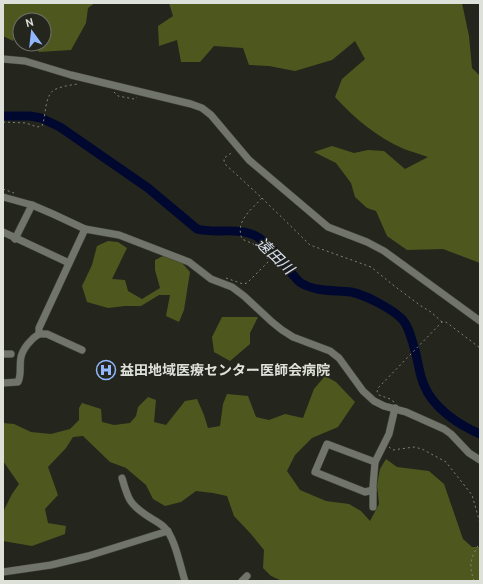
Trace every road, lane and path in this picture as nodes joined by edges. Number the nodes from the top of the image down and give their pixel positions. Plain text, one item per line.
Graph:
1 (3, 59) edge
2 (78, 84) dead end
3 (112, 91) dead end
4 (140, 91) junction
5 (3, 122) edge
6 (238, 148) junction
7 (3, 197) edge
8 (262, 198) junction
9 (32, 205) junction
10 (85, 229) junction
11 (3, 232) edge
12 (15, 239) junction
13 (69, 263) junction
14 (220, 282) junction
15 (480, 321) edge
16 (442, 322) junction
17 (39, 334) junction
18 (480, 348) edge
19 (82, 350) dead end
20 (3, 354) edge
21 (11, 354) dead end
22 (3, 384) edge
23 (395, 408) junction
24 (384, 445) junction
25 (480, 460) edge
26 (375, 462) junction
27 (122, 478) dead end
28 (373, 490) junction
29 (373, 508) dead end
30 (480, 523) edge
31 (168, 531) junction
32 (480, 542) edge
33 (3, 572) edge
34 (185, 581) edge
35 (474, 581) edge

1 - 4 street
2 - 5 path
3 - 4 path
4 - 6 street
6 - 8 path
6 - 15 street
7 - 9 street
8 - 14 path
8 - 16 path
9 - 10 street
9 - 12 street
10 - 13 street
10 - 14 street
11 - 12 street
12 - 13 street
13 - 17 street
14 - 23 street
16 - 18 path
16 - 23 path
17 - 19 street
17 - 22 street
20 - 21 street
23 - 24 street
23 - 25 street
24 - 26 street
24 - 30 path
26 - 28 street
26 - 28 street
27 - 31 street
28 - 29 street
31 - 33 street
31 - 34 street
32 - 35 path

